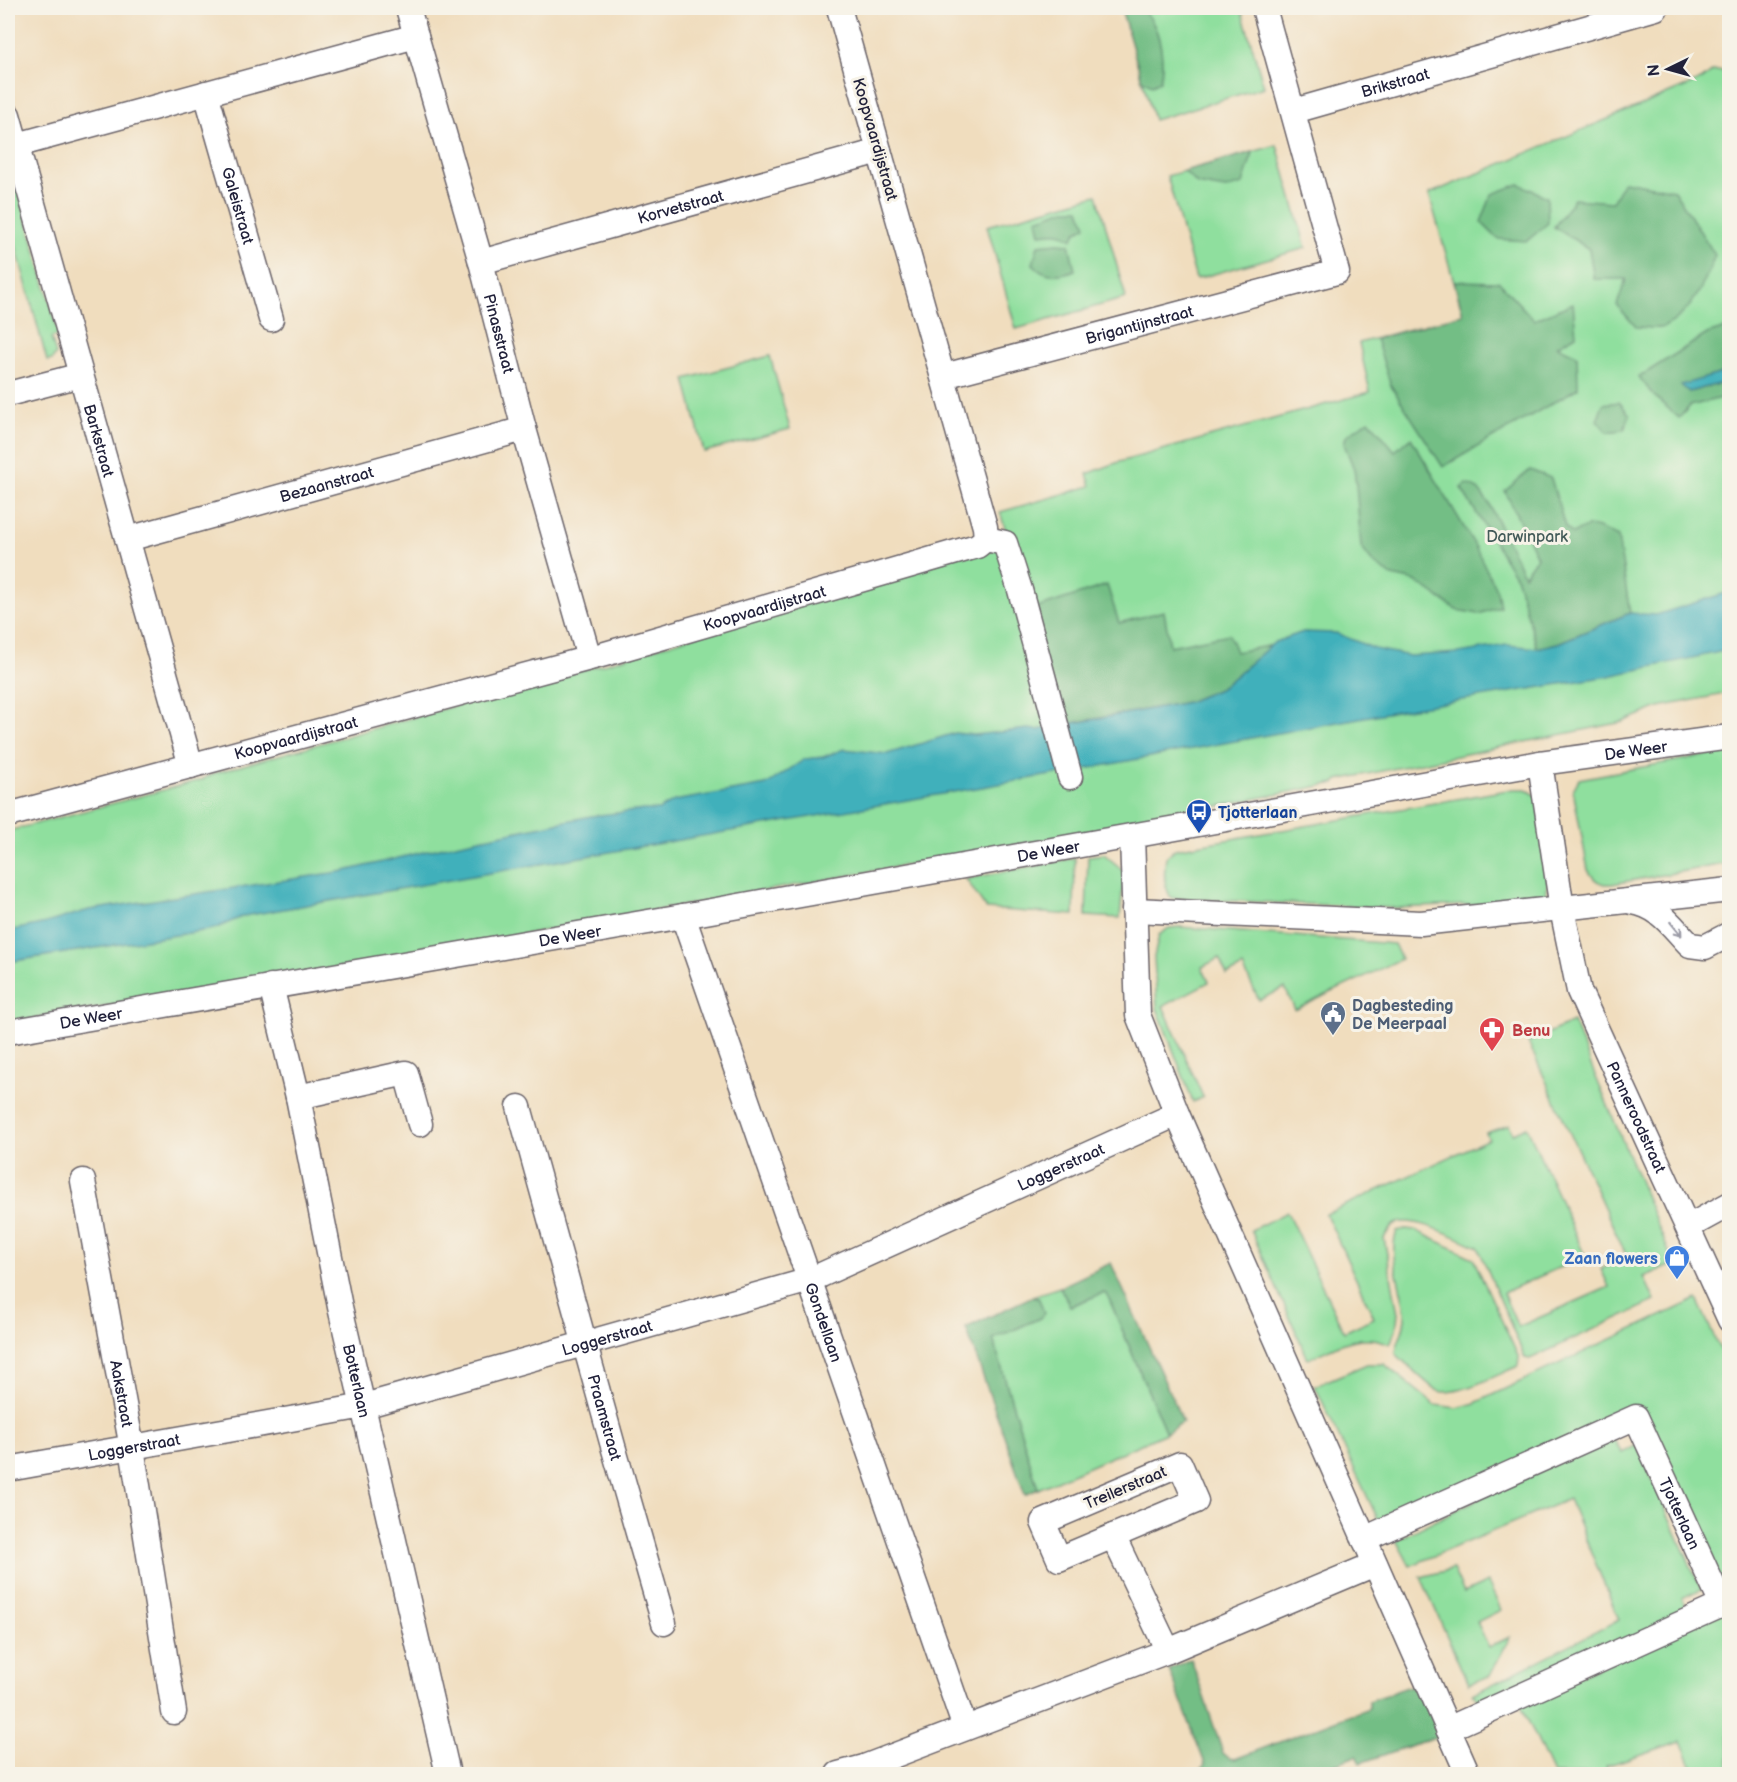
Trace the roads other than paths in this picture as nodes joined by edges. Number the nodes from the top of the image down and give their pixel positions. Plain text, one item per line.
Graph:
1 (408, 8) edge
2 (839, 8) edge
3 (1264, 8) edge
4 (1656, 8) edge
5 (416, 36) junction
6 (206, 93) junction
7 (1294, 111) junction
8 (8, 115) edge
9 (17, 145) junction
10 (879, 151) junction
11 (481, 262) junction
12 (271, 319) dead end
13 (81, 375) junction
14 (944, 376) junction
15 (8, 394) edge
16 (524, 429) junction
17 (128, 539) junction
18 (986, 539) junction
19 (589, 658) junction
20 (1730, 737) edge
21 (1540, 764) junction
22 (191, 766) junction
23 (1070, 777) dead end
24 (8, 815) edge
25 (1132, 836) junction
26 (1730, 890) edge
27 (1626, 901) junction
28 (1562, 909) junction
29 (1134, 910) junction
30 (683, 916) junction
31 (1730, 934) edge
32 (271, 986) junction
33 (8, 1032) edge
34 (298, 1097) junction
35 (519, 1107) dead end
36 (1177, 1114) junction
37 (420, 1124) dead end
38 (83, 1181) dead end
39 (1730, 1204) edge
40 (1688, 1227) junction
41 (810, 1280) junction
42 (1730, 1320) edge
43 (584, 1344) junction
44 (364, 1406) junction
45 (132, 1448) junction
46 (8, 1469) edge
47 (1113, 1536) junction
48 (1364, 1539) junction
49 (1375, 1564) junction
50 (664, 1623) dead end
51 (1168, 1652) junction
52 (174, 1712) dead end
53 (965, 1728) junction
54 (1448, 1729) junction
55 (866, 1771) edge
56 (447, 1774) edge
57 (838, 1774) edge
58 (1468, 1774) edge

1 - 5 street, Pinasstraat
2 - 10 street, Koopvaardijstraat
3 - 7 street
4 - 7 street, Brikstraat
5 - 6 street
5 - 11 street, Pinasstraat
6 - 9 street
6 - 12 street, Galeistraat
7 - 14 street, Brigantijnstraat
8 - 9 street, Barkstraat
9 - 13 street, Barkstraat
10 - 11 street, Korvetstraat
10 - 14 street, Koopvaardijstraat
11 - 16 street, Pinasstraat
13 - 15 street
13 - 17 street, Barkstraat
14 - 18 street, Koopvaardijstraat
16 - 17 street, Bezaanstraat
16 - 19 street, Pinasstraat
17 - 22 street, Barkstraat
18 - 19 street, Koopvaardijstraat
18 - 23 street
19 - 22 street, Koopvaardijstraat
20 - 21 street, De Weer
21 - 25 street, De Weer
21 - 28 street
22 - 24 street, Koopvaardijstraat
25 - 29 street
25 - 30 street, De Weer
26 - 27 street
27 - 28 street
27 -> 31 street
28 - 29 street
28 - 40 street, Panneroodstraat
29 - 36 street
30 - 32 street, De Weer
30 - 41 street, Gondellaan
32 - 33 street, De Weer
32 - 34 street, Botterlaan
34 - 37 street
34 - 44 street, Botterlaan
35 - 43 street, Praamstraat
36 - 41 street, Loggerstraat
36 - 48 street
38 - 45 street, Aakstraat
39 - 40 street
40 - 42 street, Panneroodstraat
41 - 43 street, Loggerstraat
41 - 53 street, Gondellaan
43 - 44 street, Loggerstraat
43 - 50 street, Praamstraat
44 - 45 street, Loggerstraat
44 - 56 street, Botterlaan
45 - 46 street, Loggerstraat
45 - 52 street, Aakstraat
47 - 47 street, Treilerstraat
47 - 51 street
48 - 49 street
48 - 54 street, Tjotterlaan
49 - 51 street
49 - 54 street
51 - 53 street
53 - 55 street
54 - 58 street
55 - 57 street

